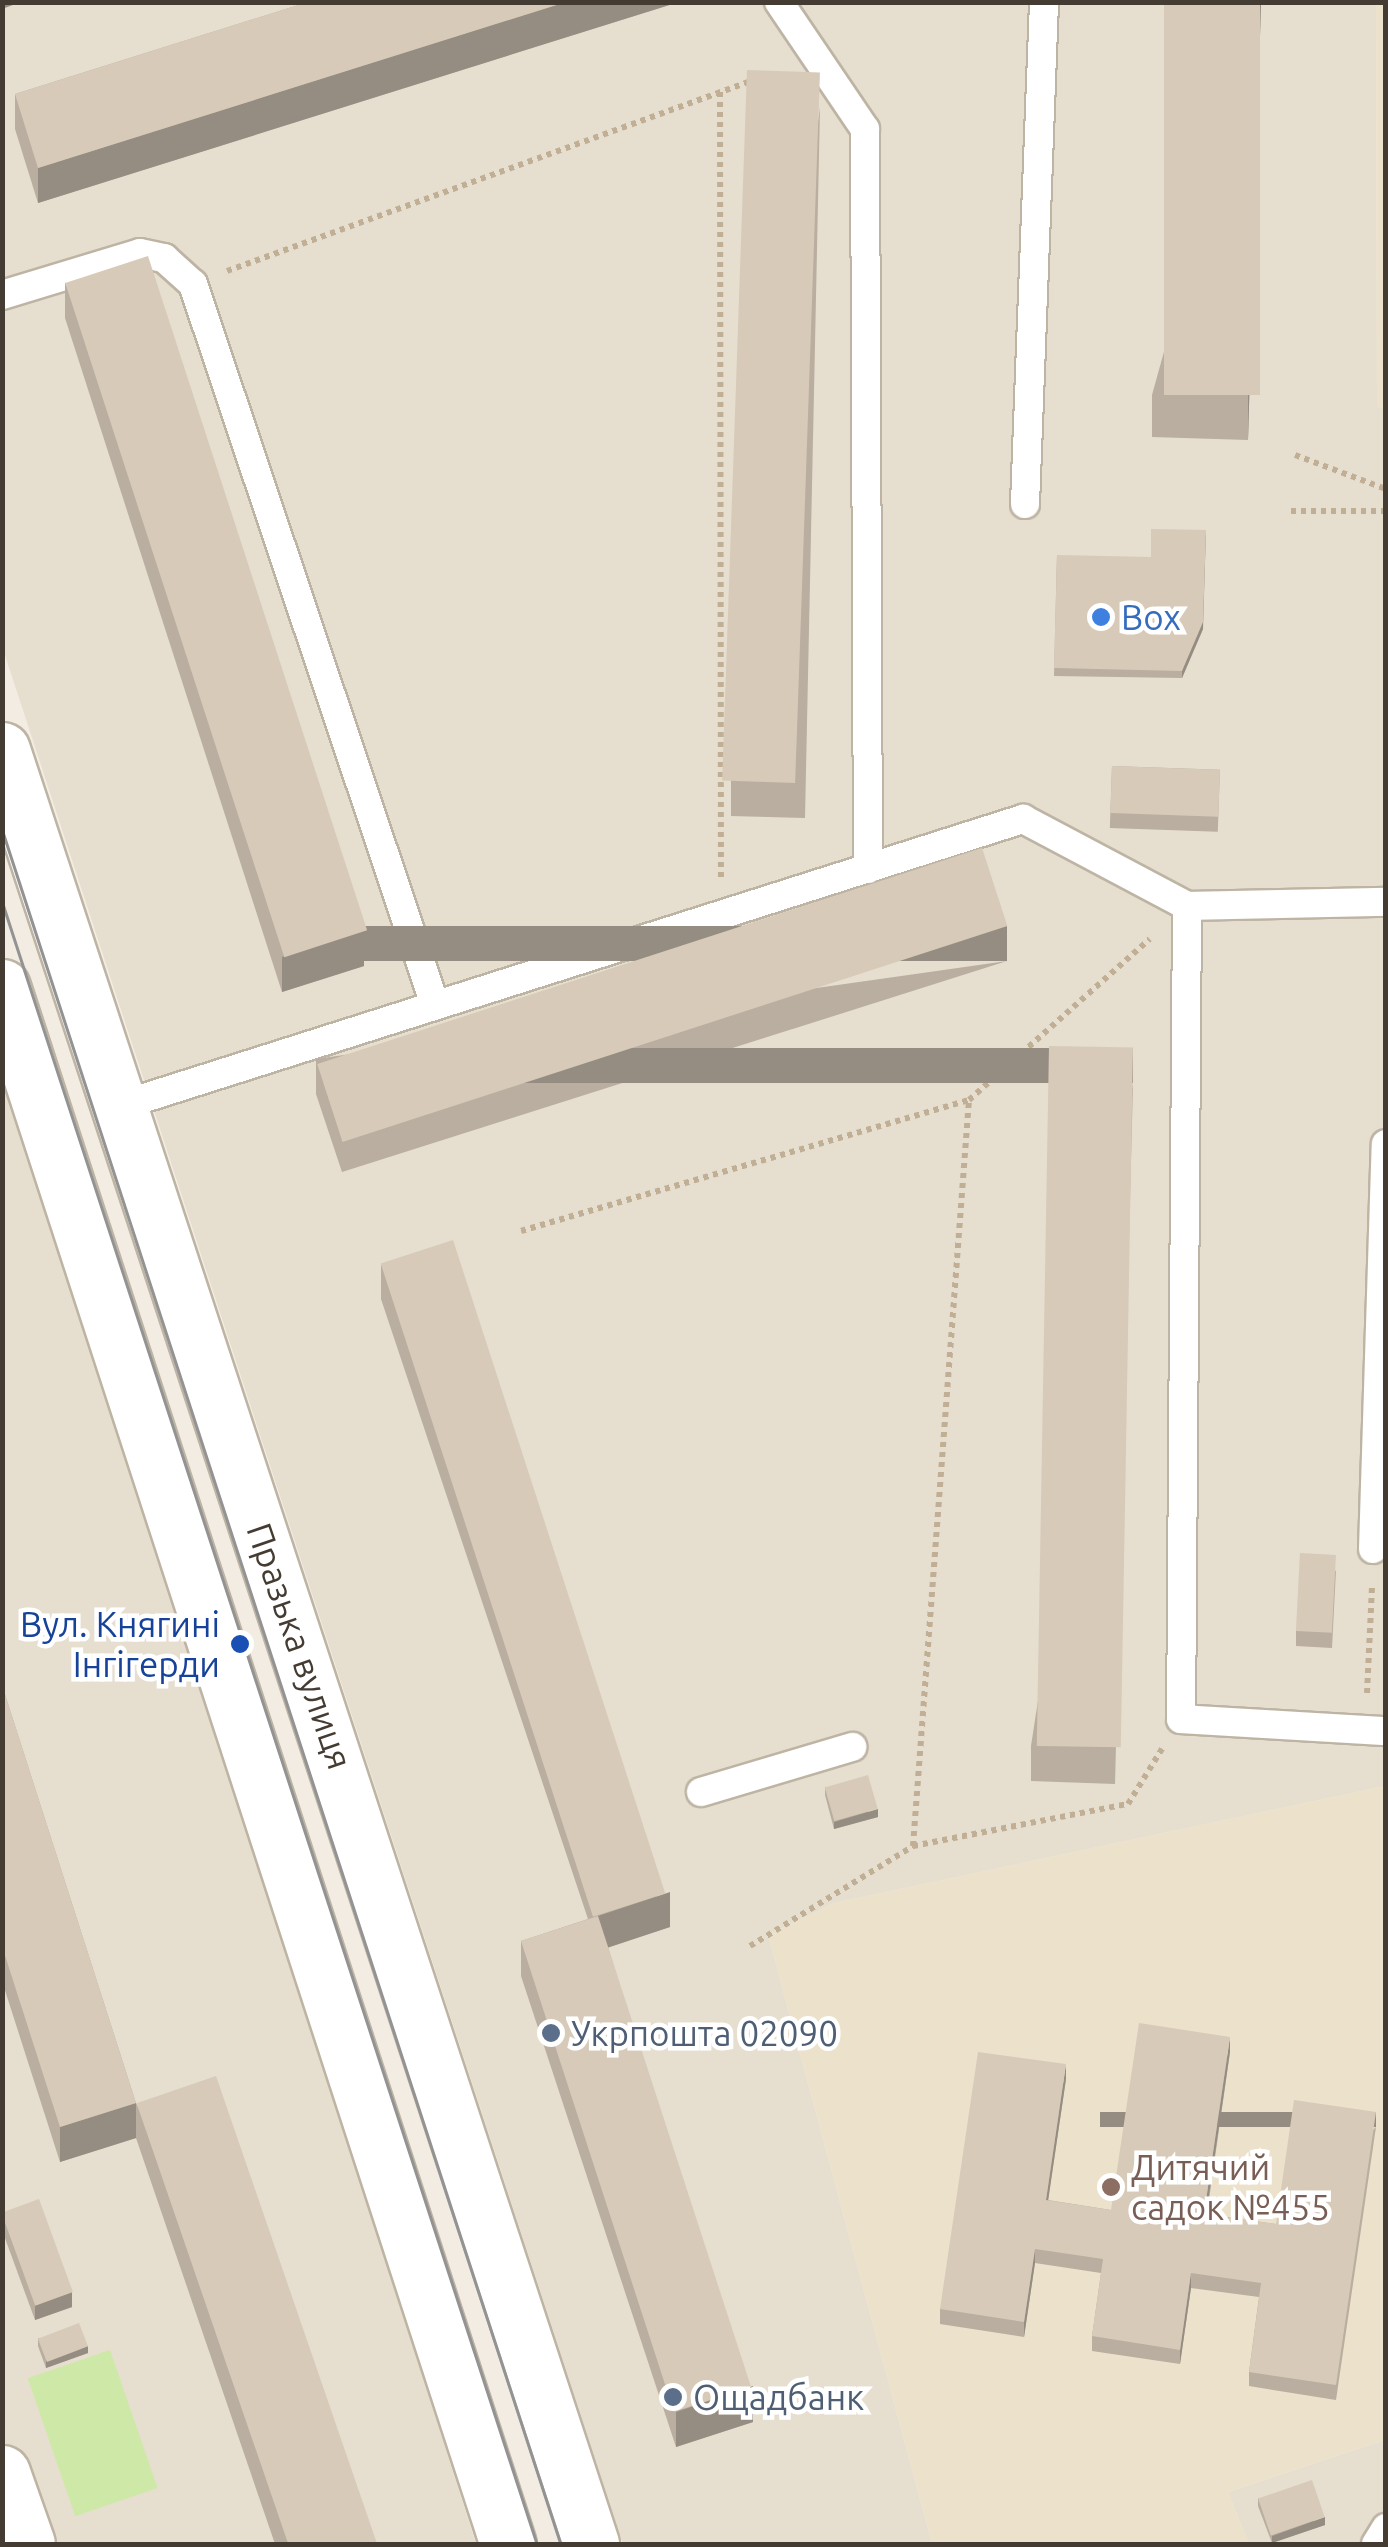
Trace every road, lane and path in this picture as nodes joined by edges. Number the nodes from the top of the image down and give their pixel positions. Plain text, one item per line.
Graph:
1 (779, 2) edge
2 (1044, 2) edge
3 (820, 56) junction
4 (720, 92) junction
5 (193, 284) junction
6 (2, 295) edge
7 (1295, 454) dead end
8 (1386, 488) edge
9 (1025, 504) dead end
10 (1291, 511) dead end
11 (1386, 511) edge
12 (2, 750) edge
13 (868, 869) junction
14 (1386, 902) edge
15 (1187, 906) junction
16 (721, 914) junction
17 (2, 987) edge
18 (435, 1005) junction
19 (970, 1100) junction
20 (116, 1107) junction
21 (1386, 1144) edge
22 (521, 1231) dead end
23 (1373, 1549) joint
24 (1369, 1652) dead end
25 (1181, 1719) junction
26 (1386, 1731) edge
27 (852, 1747) dead end
28 (701, 1792) dead end
29 (914, 1846) junction
30 (750, 1946) dead end
31 (2, 2473) edge
32 (1386, 2528) edge
33 (28, 2544) edge
34 (508, 2544) edge
35 (591, 2544) edge
36 (1376, 2544) edge

1 - 3 lane
2 - 9 lane
3 - 4 path
3 - 13 lane
4 - 5 path
4 - 16 path
5 - 6 lane
5 - 18 lane
7 - 8 path
10 - 11 path
12 - 20 street, Празька вулиця
13 - 15 lane
13 - 16 lane
14 - 15 lane
15 - 19 path
15 - 25 lane
16 - 18 lane
17 - 34 street
18 - 20 lane
19 - 22 path
19 - 29 path
20 - 35 street, Празька вулиця
21 - 23 lane
23 - 24 path
25 - 26 lane
25 - 29 path
27 - 28 lane
29 - 30 path
31 - 33 street
32 - 36 lane

